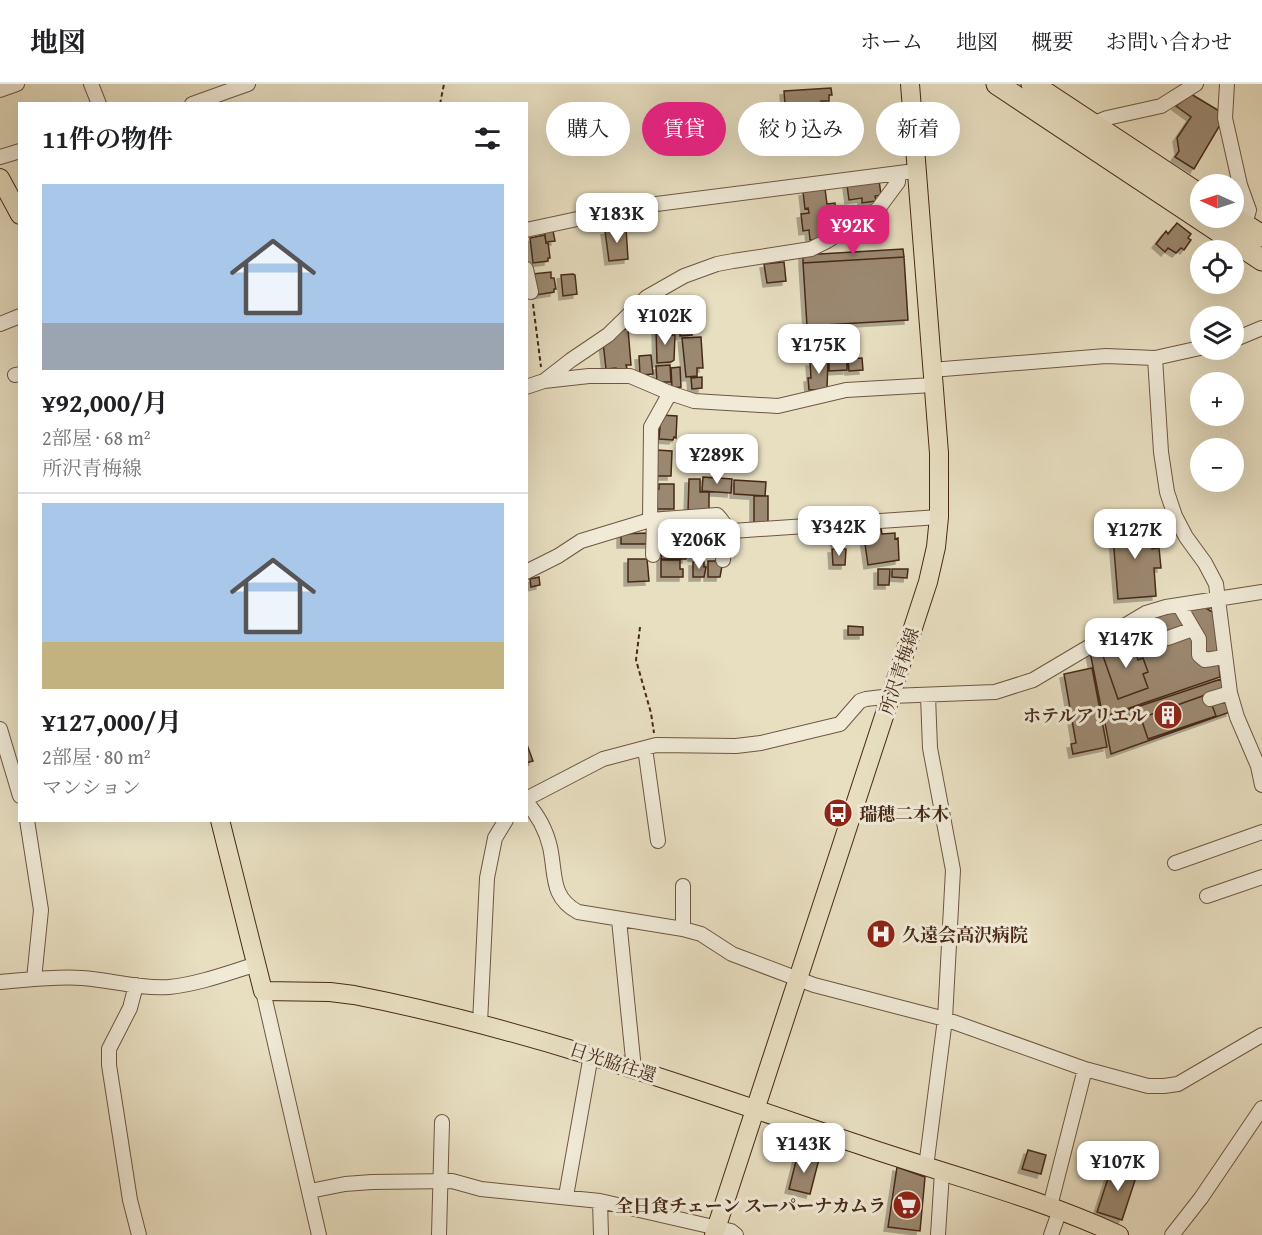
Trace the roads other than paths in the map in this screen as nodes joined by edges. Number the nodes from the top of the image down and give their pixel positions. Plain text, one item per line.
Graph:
1 (17, 84) edge
2 (91, 84) edge
3 (248, 84) edge
4 (910, 84) edge
5 (997, 84) edge
6 (1032, 84) edge
7 (1196, 84) edge
8 (1227, 84) edge
9 (0, 90) edge
10 (98, 102) edge
11 (198, 102) edge
12 (1092, 124) junction
13 (18, 152) edge
14 (0, 157) edge
15 (907, 172) junction
16 (0, 178) edge
17 (1190, 188) edge
18 (18, 211) edge
19 (1247, 226) edge
20 (528, 230) edge
21 (1262, 260) edge
22 (528, 278) edge
23 (531, 292) road end
24 (18, 317) edge
25 (0, 324) edge
26 (1262, 328) edge
27 (1244, 335) edge
28 (1190, 350) edge
29 (1155, 358) junction
30 (932, 377) junction
31 (543, 382) junction
32 (528, 386) edge
33 (670, 393) junction
34 (939, 517) junction
35 (652, 520) junction
36 (725, 528) junction
37 (653, 555) dead end
38 (723, 561) dead end
39 (528, 571) edge
40 (1262, 592) edge
41 (1217, 598) junction
42 (1179, 605) junction
43 (1193, 629) junction
44 (1168, 638) dead end
45 (1224, 657) junction
46 (1230, 693) junction
47 (891, 696) junction
48 (928, 696) junction
49 (1209, 699) dead end
50 (0, 729) edge
51 (651, 747) junction
52 (1262, 785) edge
53 (18, 789) edge
54 (528, 799) edge
55 (528, 803) edge
56 (27, 822) edge
57 (221, 822) edge
58 (505, 822) edge
59 (1262, 832) edge
60 (658, 841) dead end
61 (1175, 863) dead end
62 (1262, 877) edge
63 (683, 886) dead end
64 (1208, 896) dead end
65 (619, 920) junction
66 (683, 929) junction
67 (257, 964) junction
68 (798, 979) junction
69 (34, 980) junction
70 (0, 982) edge
71 (136, 985) junction
72 (263, 991) junction
73 (945, 1019) junction
74 (480, 1023) junction
75 (1262, 1035) edge
76 (591, 1055) junction
77 (634, 1068) junction
78 (1085, 1069) junction
79 (1262, 1108) edge
80 (755, 1109) junction
81 (442, 1122) dead end
82 (934, 1170) junction
83 (441, 1181) junction
84 (310, 1191) junction
85 (566, 1196) junction
86 (600, 1201) junction
87 (1055, 1208) junction
88 (715, 1232) edge
89 (139, 1235) edge
90 (319, 1235) edge
91 (439, 1235) edge
92 (601, 1235) edge
93 (736, 1235) edge
94 (938, 1235) edge
95 (1051, 1235) edge
96 (1119, 1235) edge
97 (1172, 1235) edge

1 - 9 street
2 - 10 street
3 - 11 street
4 - 15 main road, 所沢青梅線
5 - 21 highway
6 - 12 highway
7 - 12 street
8 - 19 street
12 - 17 highway
13 - 14 street
15 - 20 street
15 - 30 main road, 所沢青梅線
15 - 31 street
16 - 18 main road
22 - 23 street
24 - 25 street
26 - 27 street
28 - 29 street
29 - 30 street
29 - 41 street
30 - 33 street
30 - 34 main road, 所沢青梅線
31 - 32 street
31 - 33 street
33 - 35 street
34 - 36 street
34 - 47 main road, 所沢青梅線
35 - 36 street
35 - 37 street
35 - 39 street
36 - 38 street
40 - 41 street
41 - 42 street
41 - 45 street
42 - 43 street
42 - 48 street
43 - 44 street
43 - 45 street
45 - 46 street
46 - 49 street
46 - 52 street
47 - 48 street
47 - 51 street
47 - 68 main road, 所沢青梅線
48 - 73 street
50 - 53 street
51 - 54 street
51 - 60 street
55 - 65 street
56 - 69 street
57 - 67 main road
58 - 74 street
59 - 61 street
62 - 64 street
63 - 66 street
65 - 66 street
65 - 77 street
66 - 68 street
67 - 71 street
67 - 72 main road
68 - 73 street
68 - 80 main road, 所沢青梅線
69 - 70 street
69 - 71 street
71 - 89 street
72 - 74 main road, 日光脇往還
72 - 84 street
73 - 78 street
73 - 82 street
74 - 76 main road, 日光脇往還
75 - 78 street
76 - 77 main road, 日光脇往還
76 - 85 street
77 - 80 main road, 日光脇往還
78 - 87 street
79 - 97 street
80 - 82 main road, 日光脇往還
80 - 88 main road, 所沢青梅線
81 - 83 street
82 - 87 main road, 日光脇往還
82 - 94 street
83 - 84 street
83 - 85 street
83 - 91 street
84 - 90 street
85 - 86 street
86 - 88 street
86 - 92 street
87 - 95 street
87 - 96 main road, 日光脇往還
88 - 93 street

